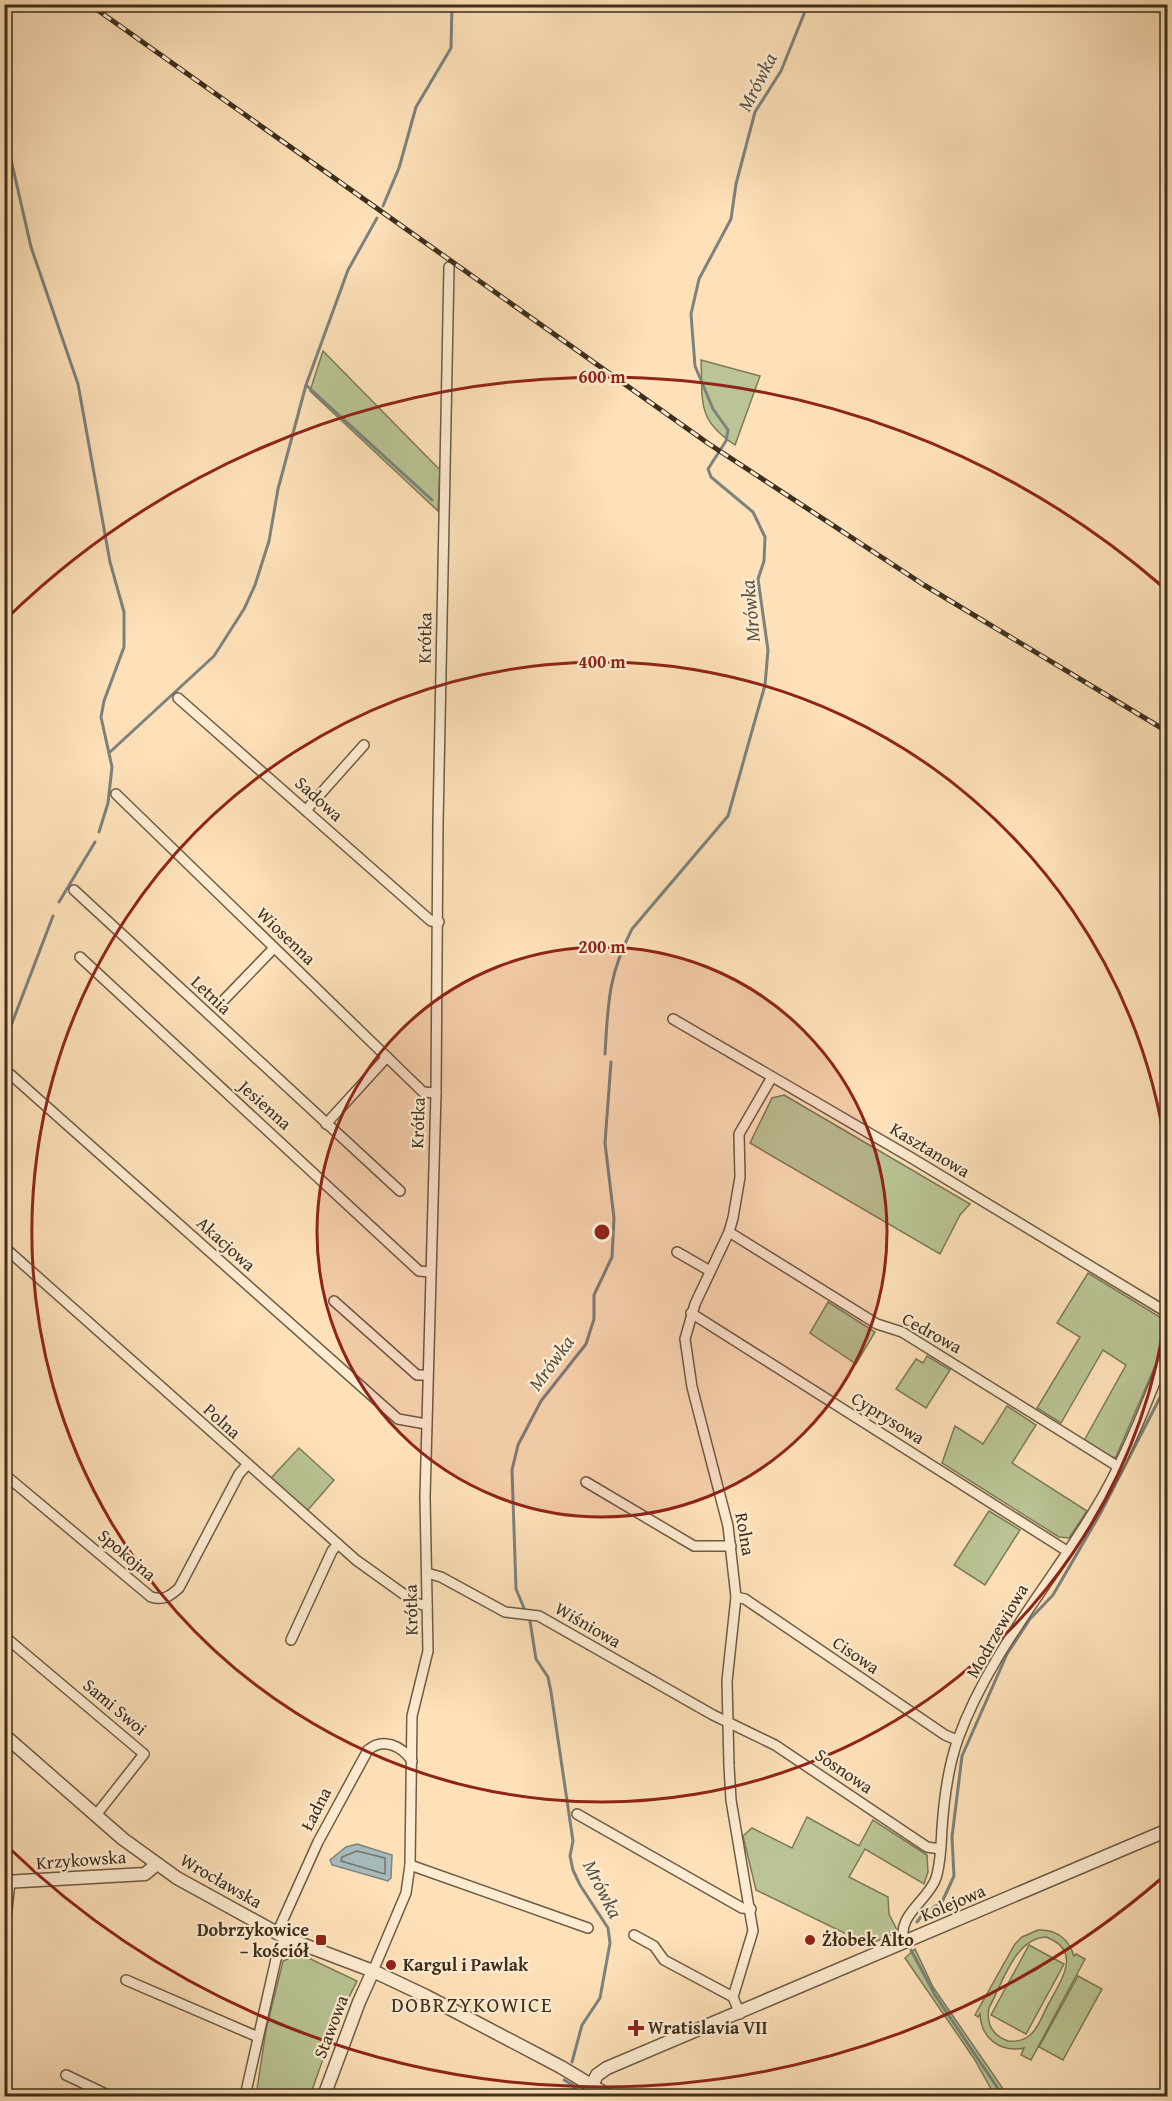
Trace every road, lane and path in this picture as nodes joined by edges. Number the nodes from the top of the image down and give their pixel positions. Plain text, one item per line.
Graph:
1 (449, 267) dead end
2 (178, 698) dead end
3 (364, 744) dead end
4 (116, 794) dead end
5 (307, 809) junction
6 (74, 890) dead end
7 (439, 922) junction
8 (274, 948) junction
9 (80, 957) dead end
10 (219, 1005) dead end
11 (673, 1019) dead end
12 (387, 1058) junction
13 (10, 1074) dead end
14 (772, 1077) junction
15 (436, 1093) junction
16 (326, 1124) junction
17 (400, 1191) dead end
18 (729, 1232) junction
19 (4, 1247) edge
20 (677, 1252) dead end
21 (710, 1271) junction
22 (430, 1272) junction
23 (334, 1301) dead end
24 (691, 1313) junction
25 (1167, 1313) edge
26 (1167, 1349) edge
27 (427, 1375) junction
28 (426, 1424) junction
29 (247, 1465) junction
30 (1117, 1466) junction
31 (4, 1474) edge
32 (586, 1482) dead end
33 (338, 1544) junction
34 (731, 1546) junction
35 (1066, 1551) junction
36 (427, 1573) junction
37 (736, 1597) junction
38 (427, 1606) junction
39 (4, 1636) edge
40 (291, 1640) dead end
41 (728, 1722) junction
42 (4, 1735) edge
43 (412, 1737) junction
44 (957, 1740) junction
45 (393, 1745) junction
46 (412, 1761) junction
47 (577, 1814) dead end
48 (96, 1815) junction
49 (1167, 1830) edge
50 (940, 1849) junction
51 (157, 1864) junction
52 (410, 1865) junction
53 (7, 1882) edge
54 (751, 1909) junction
55 (588, 1928) dead end
56 (281, 1935) junction
57 (634, 1935) dead end
58 (4, 1936) edge
59 (905, 1943) junction
60 (374, 1971) junction
61 (126, 1980) dead end
62 (733, 1997) junction
63 (740, 2014) junction
64 (258, 2037) junction
65 (66, 2075) dead end
66 (590, 2091) edge
67 (110, 2097) edge
68 (245, 2097) edge
69 (324, 2097) edge
70 (609, 2097) edge

1 - 7 street, Krótka
2 - 5 street, Sadowa
3 - 5 street
4 - 8 street, Wiosenna
5 - 7 street, Sadowa
6 - 16 street, Letnia
7 - 15 street, Krótka
8 - 10 street
8 - 12 street, Wiosenna
9 - 22 street, Jesienna
11 - 14 street, Kasztanowa
12 - 15 street, Wiosenna
12 - 16 street
13 - 28 street, Akacjowa
14 - 18 street, Rolna
14 - 25 street, Kasztanowa
15 - 22 street, Krótka
16 - 17 street, Letnia
18 - 21 street, Rolna
18 - 30 street, Cedrowa
19 - 29 street, Polna
20 - 21 street
21 - 24 street, Rolna
22 - 27 street, Krótka
23 - 27 street
24 - 34 street, Rolna
24 - 35 street, Cyprysowa
26 - 30 street, Modrzewiowa
27 - 28 street, Krótka
28 - 36 street, Krótka
29 - 31 street, Spokojna
29 - 33 street, Polna
30 - 35 street, Modrzewiowa
32 - 34 street
33 - 38 street, Polna
33 - 40 street
34 - 37 street, Rolna
35 - 44 street, Modrzewiowa
36 - 38 street, Krótka
36 - 41 street, Wiśniowa
37 - 41 street, Rolna
37 - 44 street, Cisowa
38 - 43 street, Krótka
39 - 48 street, Sami Swoi
41 - 50 street, Sosnowa
41 - 54 street, Rolna
42 - 48 street, Wrocławska
43 - 45 street, Ładna
43 - 46 street, Krótka
44 - 50 street, Modrzewiowa
45 - 46 street
45 - 56 street, Ładna
46 - 52 street, Krótka
47 - 54 street
48 - 51 street, Wrocławska
49 - 59 street, Kolejowa
50 - 59 street, Modrzewiowa
51 - 53 street, Krzykowska
51 - 56 street, Wrocławska
52 - 55 street
52 - 60 street, Krótka
53 - 58 street
54 - 62 street, Rolna
56 - 60 street, Wrocławska
56 - 64 street, Ładna
57 - 62 street
59 - 63 street, Kolejowa
60 - 66 street, Wrocławska
60 - 69 street, Stawowa
61 - 64 street
62 - 63 street
63 - 66 street, Kolejowa
64 - 68 street, Ładna
65 - 67 street
66 - 70 street, Wrocławska

